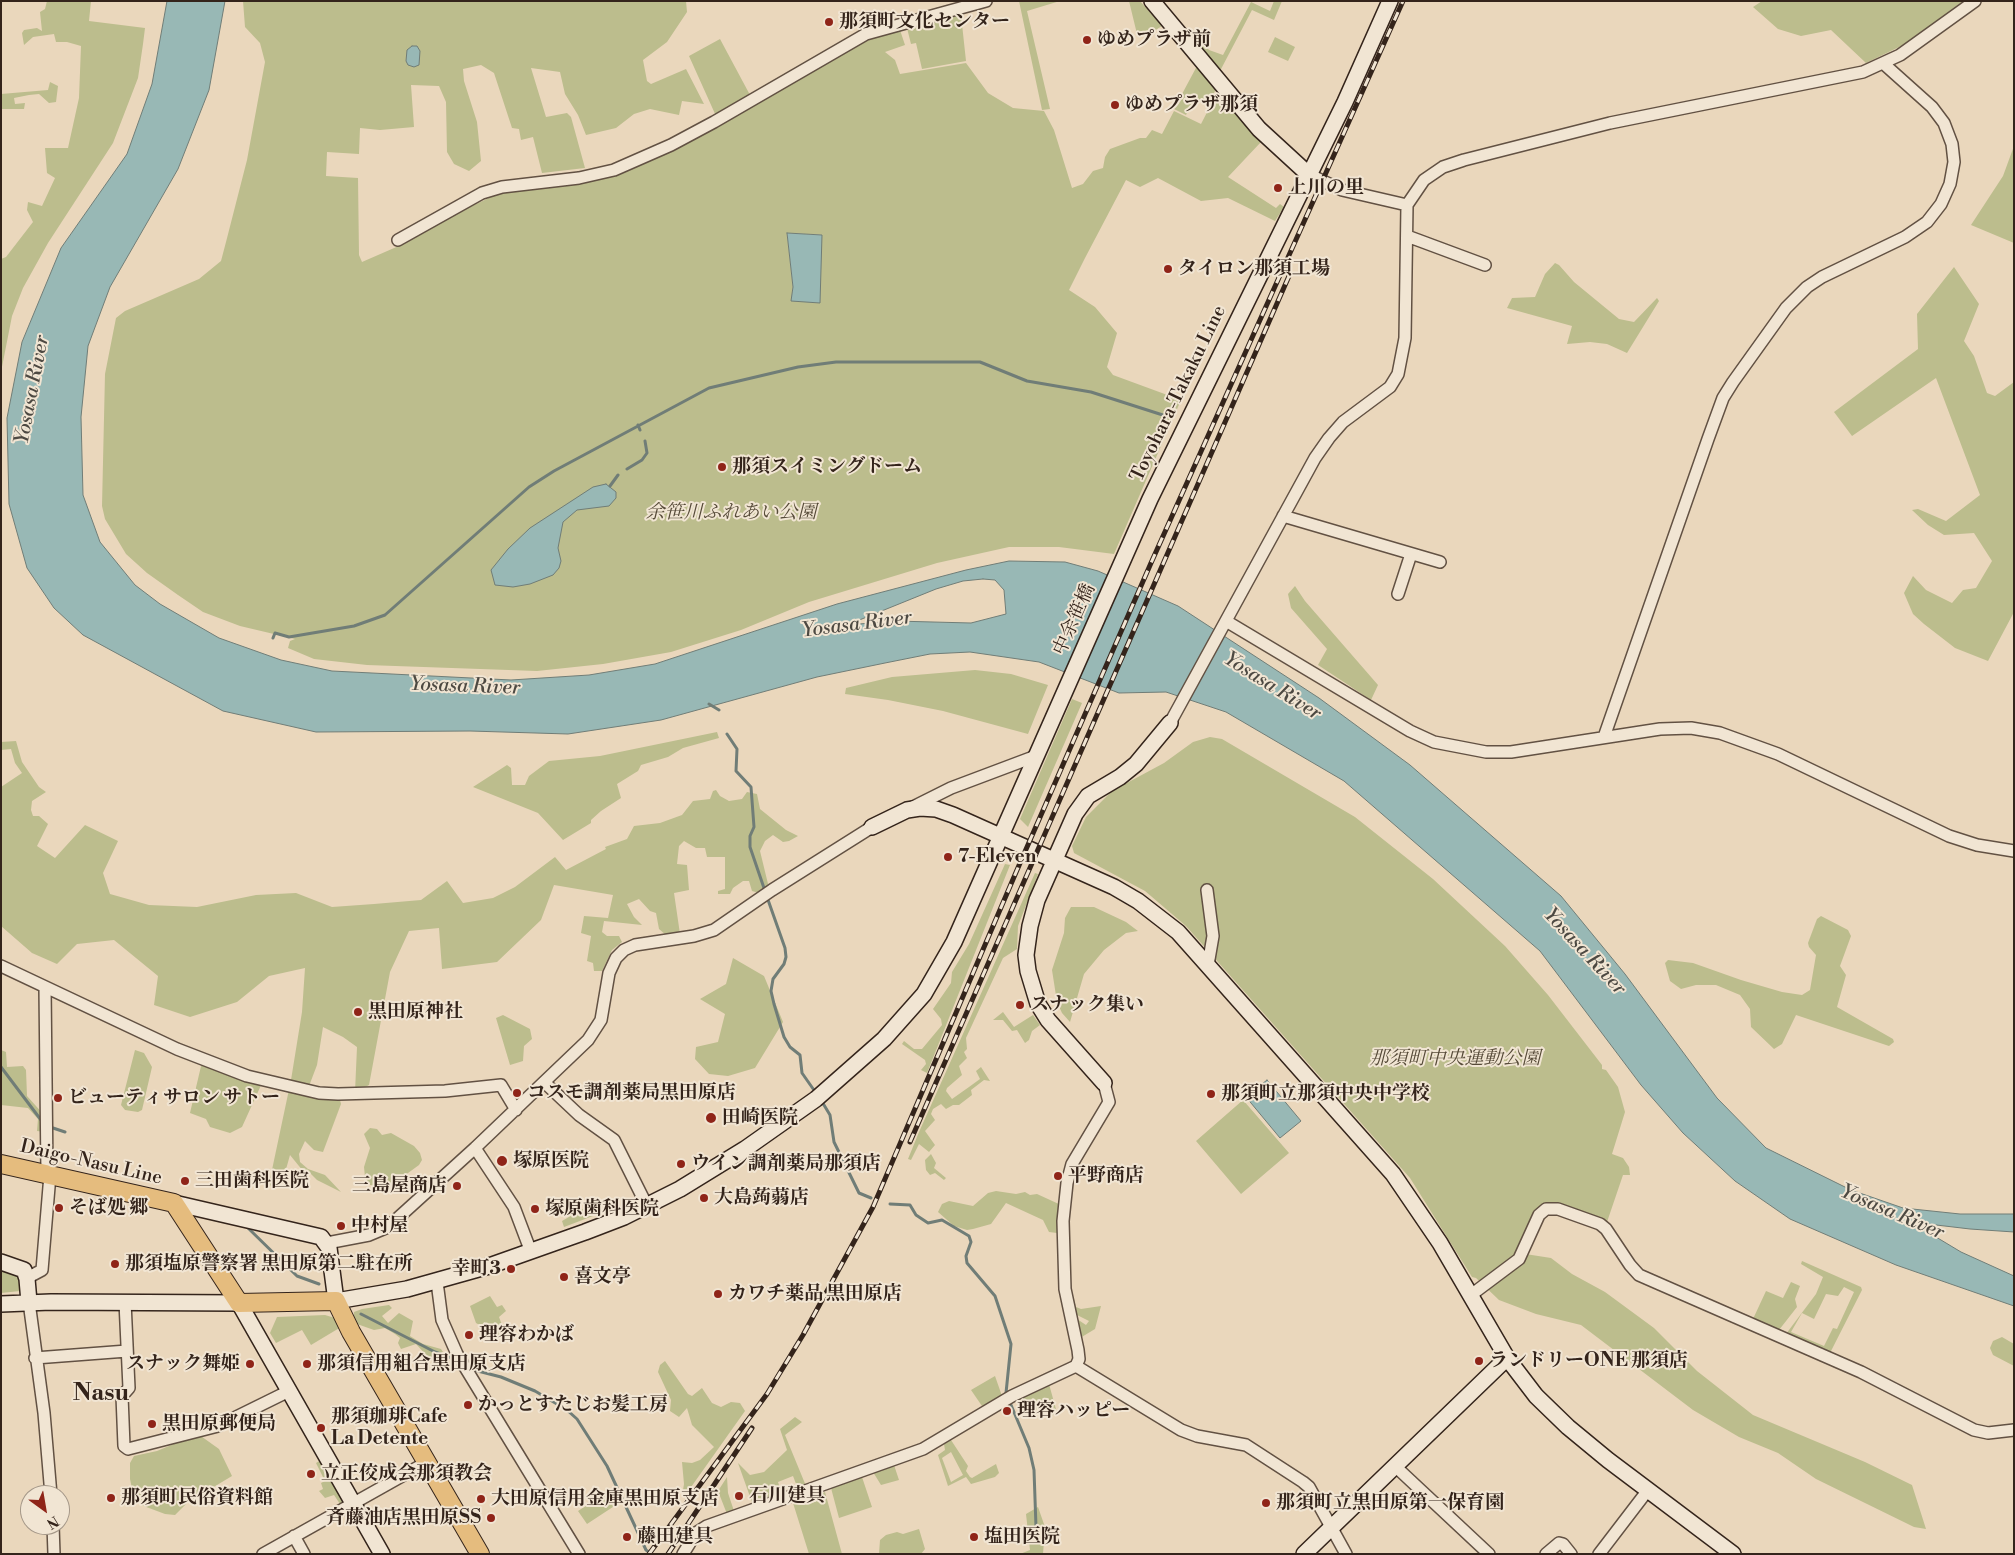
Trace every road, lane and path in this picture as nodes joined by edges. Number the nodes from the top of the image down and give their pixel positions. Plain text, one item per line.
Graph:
1 (986, 1) edge
2 (1152, 1) edge
3 (1390, 1) edge
4 (1975, 1) edge
5 (1884, 64) junction
6 (1308, 174) junction
7 (1407, 205) junction
8 (1407, 236) junction
9 (398, 240) dead end
10 (1485, 265) dead end
11 (1284, 516) junction
12 (1412, 554) junction
13 (1124, 561) joint
14 (1440, 562) dead end
15 (1398, 594) dead end
16 (1226, 621) junction
17 (1170, 722) joint
18 (1604, 737) junction
19 (1036, 756) junction
20 (907, 810) junction
21 (872, 827) joint
22 (1002, 836) junction
23 (2014, 851) edge
24 (1054, 859) junction
25 (1207, 890) dead end
26 (1208, 965) junction
27 (1, 966) edge
28 (45, 987) junction
29 (544, 1082) junction
30 (1104, 1083) joint
31 (516, 1110) junction
32 (475, 1148) junction
33 (1, 1164) edge
34 (49, 1175) junction
35 (174, 1203) junction
36 (647, 1206) junction
37 (327, 1243) junction
38 (530, 1252) junction
39 (1, 1262) edge
40 (27, 1278) junction
41 (437, 1282) junction
42 (1471, 1295) junction
43 (336, 1301) junction
44 (29, 1302) junction
45 (125, 1302) junction
46 (239, 1303) junction
47 (1, 1304) edge
48 (127, 1351) junction
49 (35, 1358) junction
50 (1507, 1358) junction
51 (1076, 1366) junction
52 (289, 1391) junction
53 (2014, 1430) edge
54 (427, 1462) junction
55 (1396, 1467) junction
56 (50, 1485) edge
57 (1648, 1490) junction
58 (353, 1504) junction
59 (1331, 1530) junction
60 (53, 1535) edge
61 (294, 1536) junction
62 (54, 1554) edge
63 (263, 1554) edge
64 (304, 1554) edge
65 (382, 1554) edge
66 (480, 1554) edge
67 (579, 1554) edge
68 (683, 1554) edge
69 (1304, 1554) edge
70 (1346, 1554) edge
71 (1489, 1554) edge
72 (1546, 1554) edge
73 (1571, 1554) edge
74 (1599, 1554) edge
75 (1733, 1554) edge

1 - 9 street
2 - 6 street
3 - 6 street, Toyohara-Takaku Line
4 - 5 street
5 - 7 street
5 - 18 street
6 - 7 street
6 - 13 street, Toyohara-Takaku Line
7 - 8 street
8 - 10 street
8 - 11 street
11 - 12 street
11 - 16 street
12 - 14 street
12 - 15 street
13 - 19 street, 中余笹橋
16 - 17 street
16 - 18 street
17 - 24 street
18 - 23 street
19 - 20 street
19 - 22 street
20 - 21 street
20 - 22 street
21 - 29 street
22 - 24 street
22 - 36 street
24 - 26 street
24 - 30 street
25 - 26 street
26 - 42 street
27 - 28 street
28 - 31 street
28 - 34 street
29 - 31 street
29 - 36 street
30 - 51 street
31 - 32 street
32 - 37 street
32 - 38 street
33 - 34 main road, Daigo-Nasu Line
34 - 35 main road, Daigo-Nasu Line
34 - 40 street
35 - 37 street
35 - 46 main road, Daigo-Nasu Line
36 - 38 street
37 - 43 street
38 - 41 street
39 - 40 street
40 - 44 street
41 - 43 street
41 - 67 street
42 - 50 street
42 - 53 street
43 - 46 main road
43 - 54 main road
44 - 45 street
44 - 47 street
44 - 49 street
45 - 46 street
45 - 48 street
46 - 52 street
48 - 49 street
48 - 52 street
49 - 56 street
50 - 55 street
50 - 57 street
51 - 59 street
51 - 68 street
52 - 58 street
54 - 58 street
54 - 66 main road
55 - 59 street
55 - 71 street
57 - 74 street
57 - 75 street
58 - 61 street
58 - 65 street
59 - 69 street
59 - 70 street
60 - 62 street
61 - 63 street
61 - 64 street
72 - 73 street

